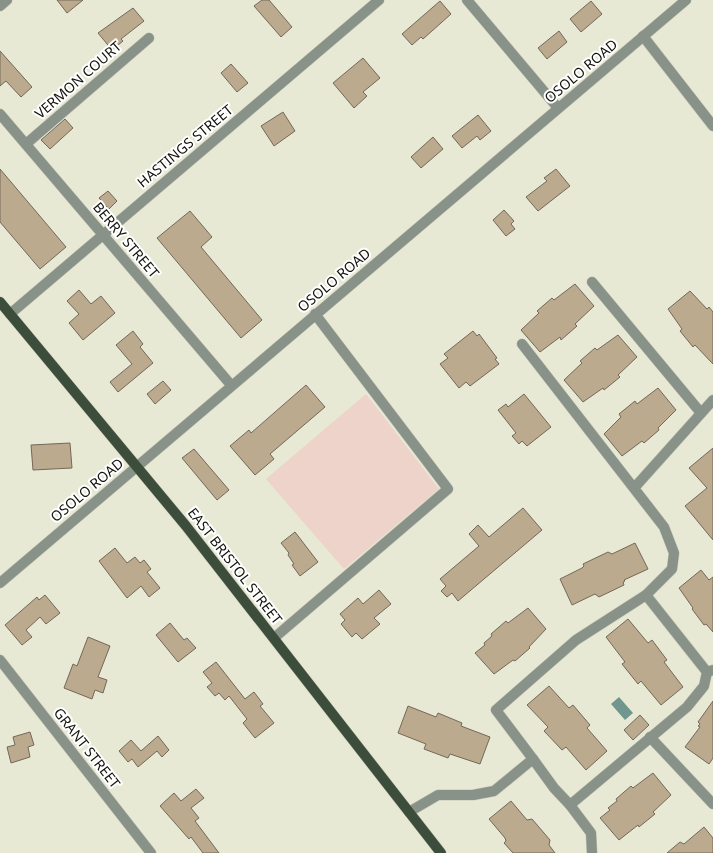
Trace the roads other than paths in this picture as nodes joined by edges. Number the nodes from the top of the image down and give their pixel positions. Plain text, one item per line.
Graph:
1 (7, 0) edge
2 (378, 0) edge
3 (467, 0) edge
4 (686, 0) edge
5 (0, 6) edge
6 (643, 36) junction
7 (149, 38) dead end
8 (558, 108) junction
9 (0, 114) edge
10 (713, 126) edge
11 (26, 144) junction
12 (102, 234) junction
13 (592, 282) dead end
14 (0, 302) edge
15 (10, 314) junction
16 (315, 314) junction
17 (522, 344) dead end
18 (231, 385) junction
19 (713, 400) edge
20 (701, 414) junction
21 (138, 465) junction
22 (635, 487) junction
23 (0, 583) edge
24 (646, 595) junction
25 (274, 638) junction
26 (0, 660) edge
27 (710, 671) edge
28 (650, 737) junction
29 (533, 759) junction
30 (713, 804) edge
31 (570, 805) junction
32 (409, 812) junction
33 (151, 853) edge
34 (441, 853) edge
35 (592, 853) edge

1 - 5 street
2 - 12 street, HASTINGS STREET
3 - 8 street
4 - 6 street, OSOLO ROAD
6 - 8 street, OSOLO ROAD
6 - 10 street
7 - 11 street, VERMON COURT
8 - 16 street, OSOLO ROAD
9 - 11 street, BERRY STREET
11 - 12 street, BERRY STREET
12 - 15 street, HASTINGS STREET
12 - 18 street, BERRY STREET
13 - 20 street
14 - 15 main road, EAST BRISTOL STREET
15 - 21 main road, EAST BRISTOL STREET
16 - 18 street, OSOLO ROAD
16 - 25 street
17 - 22 street
18 - 21 street, OSOLO ROAD
19 - 20 street
20 - 22 street
21 - 23 street, OSOLO ROAD
21 - 25 main road, EAST BRISTOL STREET
22 - 24 street
24 - 27 street
24 - 29 street
25 - 32 main road, EAST BRISTOL STREET
26 - 33 street, GRANT STREET
27 - 28 street
28 - 30 street
28 - 31 street
29 - 31 street
29 - 32 street
31 - 35 street
32 - 34 main road, EAST BRISTOL STREET

